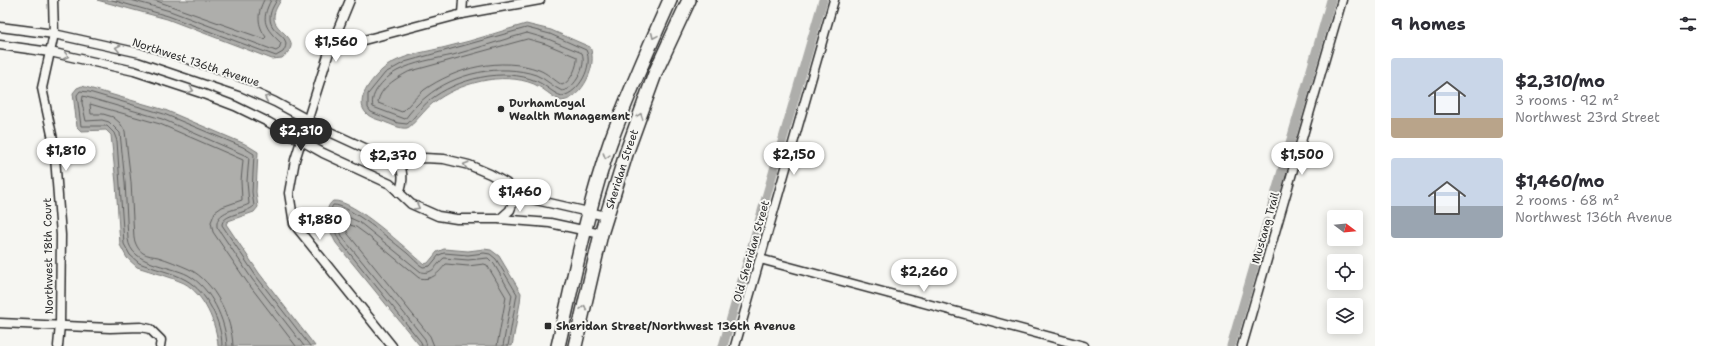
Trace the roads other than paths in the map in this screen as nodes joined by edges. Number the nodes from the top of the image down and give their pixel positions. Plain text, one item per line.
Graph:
1 (53, 0) edge
2 (350, 0) edge
3 (463, 0) edge
4 (540, 0) edge
5 (670, 0) edge
6 (689, 0) edge
7 (834, 0) edge
8 (1342, 0) edge
9 (462, 14) junction
10 (0, 28) edge
11 (54, 34) junction
12 (0, 45) edge
13 (330, 49) junction
14 (50, 52) junction
15 (308, 120) junction
16 (301, 141) junction
17 (397, 160) junction
18 (517, 192) junction
19 (399, 193) junction
20 (590, 212) junction
21 (606, 216) junction
22 (500, 219) junction
23 (585, 231) junction
24 (601, 234) junction
25 (760, 259) junction
26 (0, 323) edge
27 (60, 325) junction
28 (58, 346) edge
29 (160, 346) edge
30 (392, 346) edge
31 (558, 346) edge
32 (575, 346) edge
33 (735, 346) edge
34 (1084, 346) edge
35 (1242, 346) edge

1 - 11 street, Northwest 18th Court
2 - 13 street
3 - 9 street
4 - 9 street
5 -> 20 main road, Sheridan Street
21 -> 6 main road, Sheridan Street
7 - 25 street, Old Sheridan Street
8 - 35 street, Mustang Trail
9 - 13 street
10 - 11 street, Northwest 136th Avenue
11 - 14 street, Northwest 18th Court
15 -> 11 street, Northwest 136th Avenue
12 - 14 street
13 - 15 street
14 -> 16 street
14 - 27 street, Northwest 18th Court
15 - 16 street
15 - 17 street, Northwest 136th Avenue
16 - 19 street
16 - 30 street
18 -> 17 street, Northwest 136th Avenue
17 - 19 street
18 - 20 street, Northwest 136th Avenue
18 - 22 street
19 -> 22 street
20 - 21 street, Northwest 136th Avenue
20 - 23 main road, Sheridan Street
21 - 24 main road, Sheridan Street
22 - 23 street
23 - 24 street
23 - 31 main road, Sheridan Street
32 -> 24 main road, Sheridan Street
25 - 33 street, Old Sheridan Street
25 - 34 street
26 - 27 street
27 - 28 street, Northwest 18th Court
27 - 29 street

